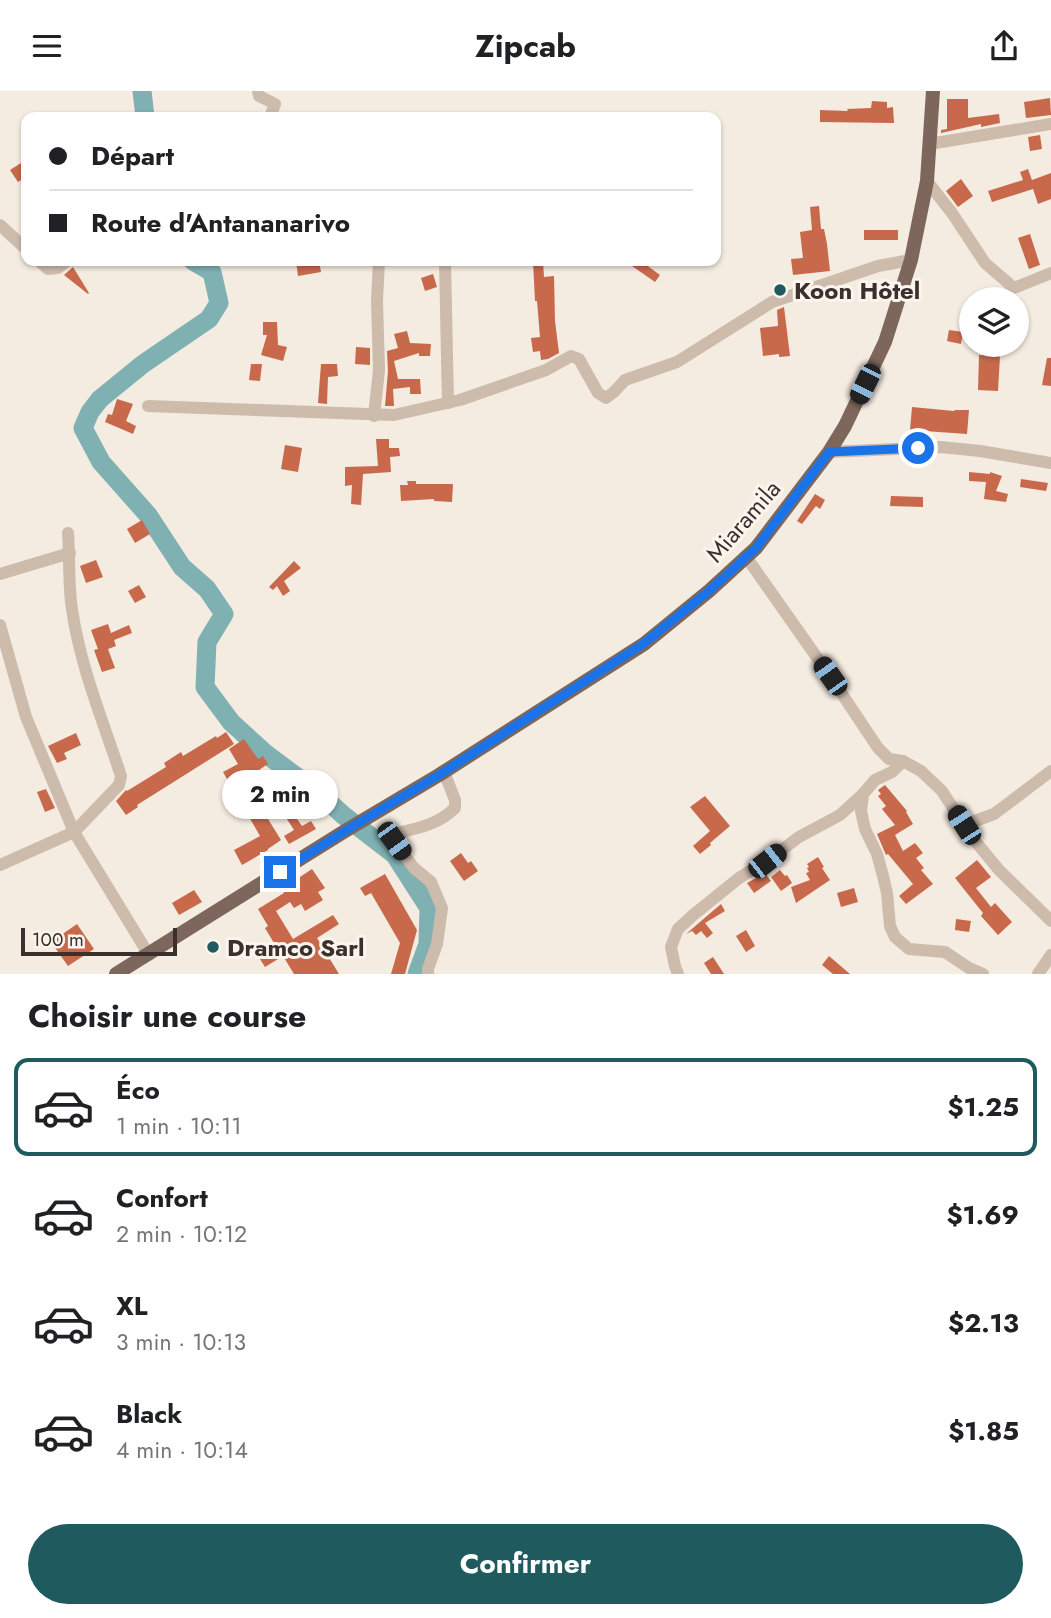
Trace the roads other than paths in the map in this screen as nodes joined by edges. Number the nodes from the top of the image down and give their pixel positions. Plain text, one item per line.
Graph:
1 (258, 91) edge
2 (280, 91) edge
3 (933, 91) edge
4 (275, 104) junction
5 (272, 112) edge
6 (1051, 124) edge
7 (929, 144) junction
8 (927, 181) junction
9 (0, 225) edge
10 (21, 244) edge
11 (911, 260) junction
12 (45, 266) edge
13 (61, 266) edge
14 (379, 266) edge
15 (445, 266) edge
16 (1051, 274) edge
17 (448, 403) junction
18 (148, 407) dead end
19 (374, 416) junction
20 (829, 452) junction
21 (1051, 463) edge
22 (68, 533) dead end
23 (69, 553) junction
24 (747, 558) junction
25 (0, 574) edge
26 (0, 625) edge
27 (903, 761) junction
28 (1051, 771) edge
29 (444, 772) junction
30 (863, 794) junction
31 (964, 825) junction
32 (74, 832) junction
33 (0, 865) edge
34 (1051, 921) edge
35 (149, 955) junction
36 (1051, 955) edge
37 (116, 974) edge
38 (428, 974) edge
39 (678, 974) edge
40 (983, 974) edge
41 (1038, 974) edge

1 - 4 street
2 - 4 street
3 - 7 main road, Miaramila
4 - 5 street
6 - 7 street
7 - 8 main road, Miaramila
8 - 11 main road, Miaramila
8 - 16 street
9 - 10 street
11 - 17 street
11 - 20 main road, Miaramila
12 - 13 street
14 - 19 street
15 - 17 street
17 - 19 street
18 - 19 street
20 - 21 street
20 - 24 main road, Miaramila
22 - 23 street
23 - 25 street
23 - 32 street
24 - 27 street
24 - 29 main road, Miaramila
26 - 32 street
27 - 30 street
27 - 31 street
28 - 31 street
29 - 35 main road, Miaramila
29 - 38 street
30 - 39 street
30 - 40 street
31 - 34 street
32 - 33 street
32 - 35 street
35 - 37 main road, Miaramila
36 - 41 street

